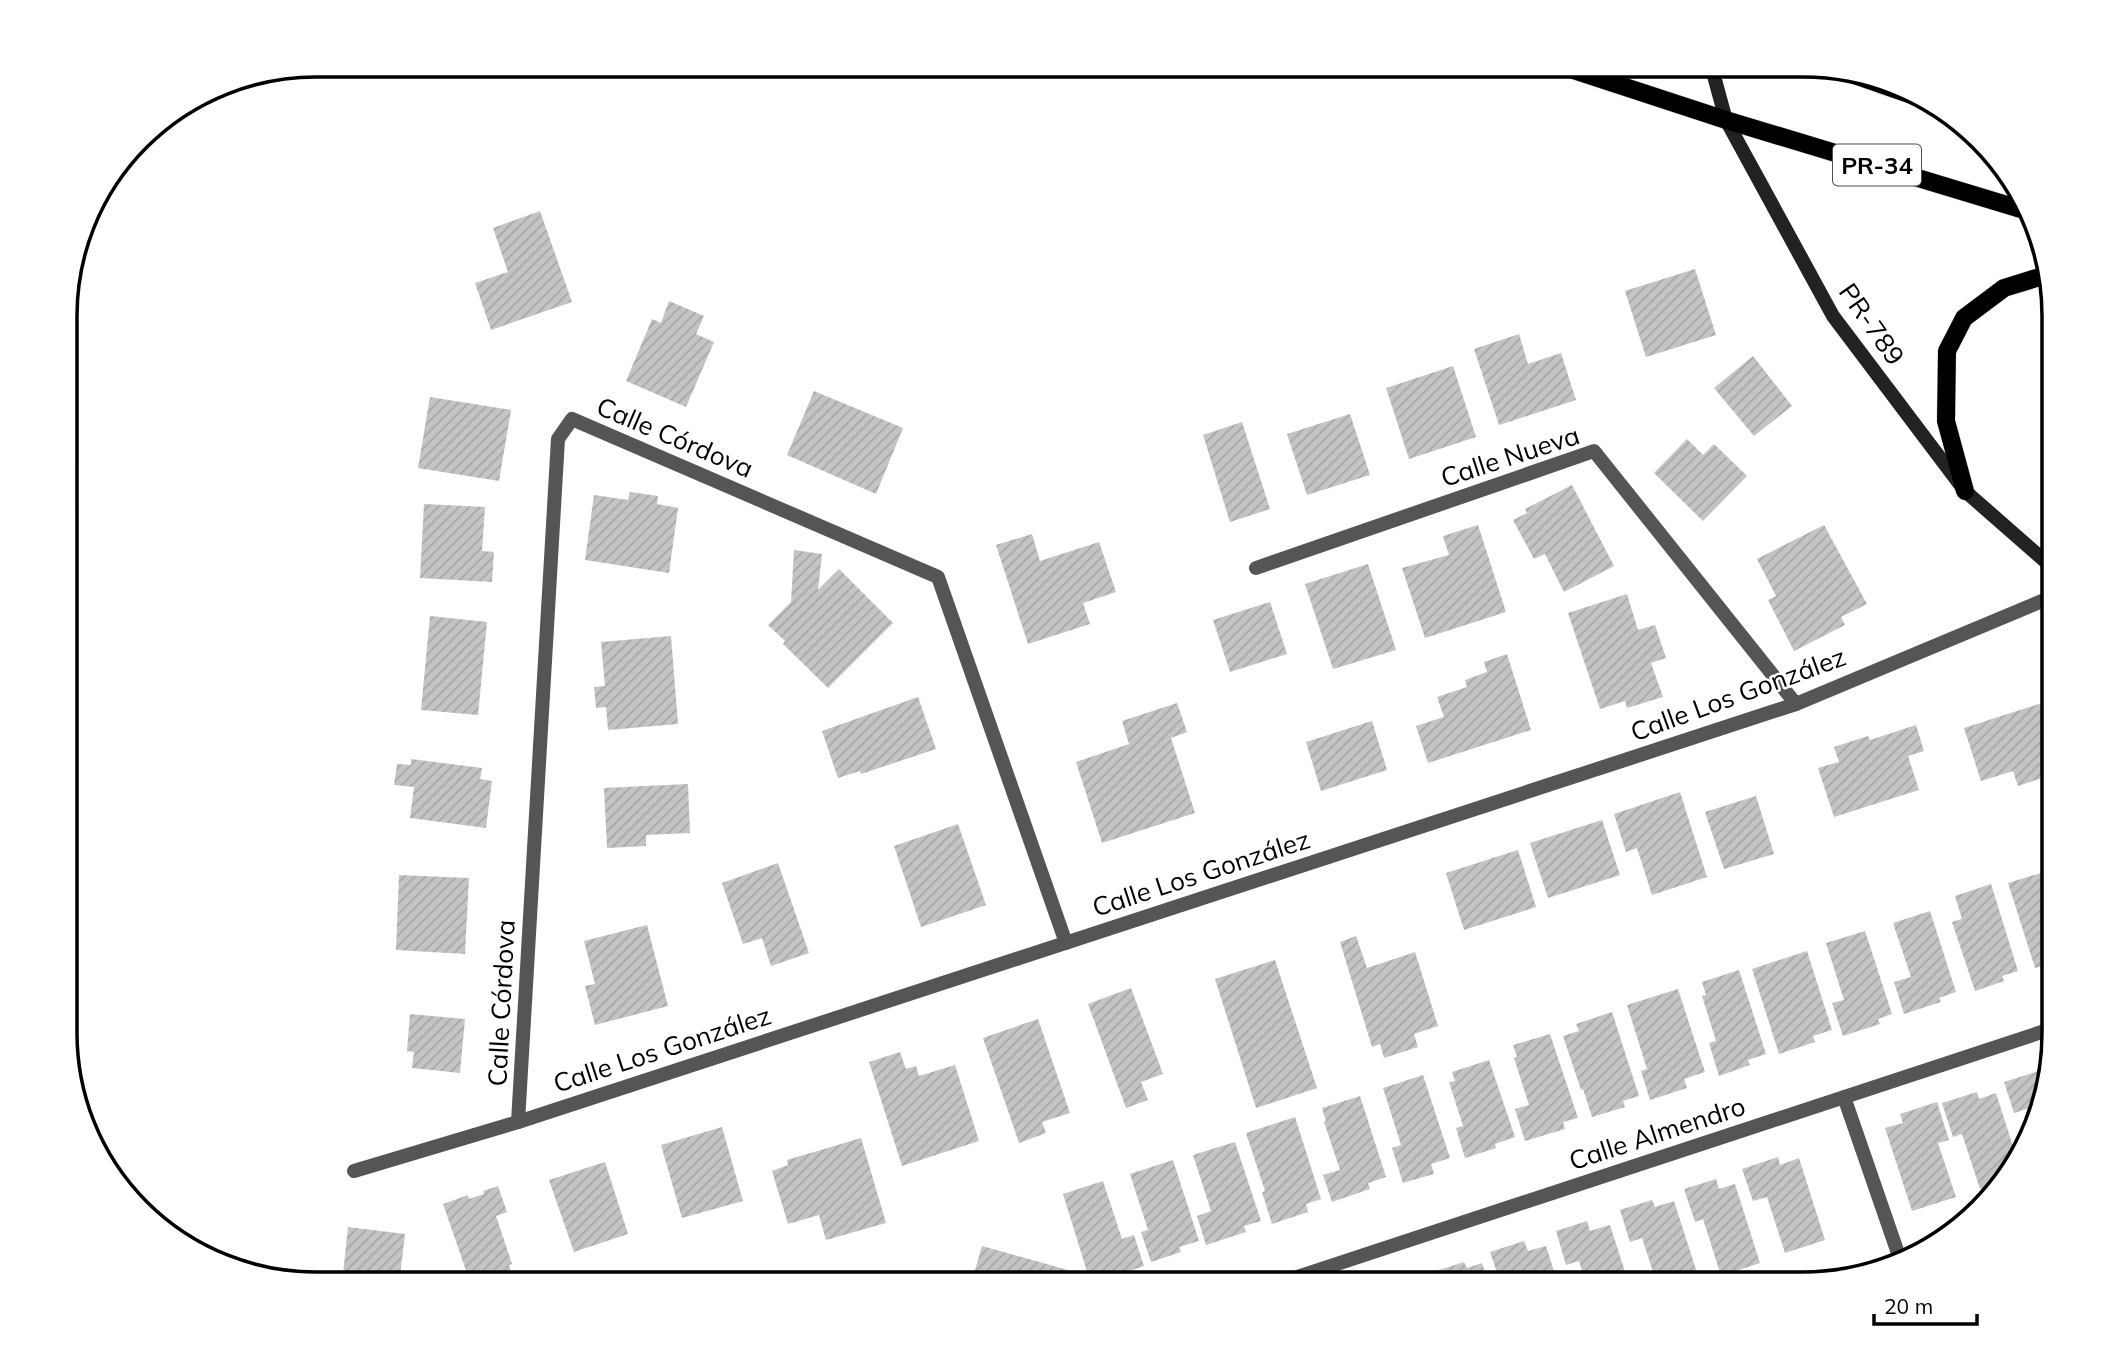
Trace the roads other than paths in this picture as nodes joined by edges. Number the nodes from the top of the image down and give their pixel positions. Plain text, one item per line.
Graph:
1 (1595, 77) edge
2 (1714, 77) edge
3 (1726, 120) junction
4 (2015, 207) edge
5 (2039, 277) edge
6 (1965, 491) junction
7 (2041, 558) edge
8 (1256, 568) dead end
9 (2041, 601) edge
10 (1796, 704) junction
11 (1066, 943) junction
12 (2041, 1032) edge
13 (1844, 1097) junction
14 (518, 1122) junction
15 (354, 1171) dead end
16 (1898, 1252) edge
17 (1314, 1271) edge

1 - 3 main road, PR-34
2 - 3 street, PR-789 / PR-789
3 - 4 main road, PR-34
3 - 6 street, PR-789 / PR-789
5 - 6 main road
6 - 7 street, PR-789 / PR-789
8 - 10 street, Calle Nueva
9 - 10 street, Calle Los González
10 - 11 street, Calle Los González
11 - 14 street, Calle Los González
11 - 14 street, Calle Córdova
12 - 13 street, Calle Almendro
13 - 16 street
13 - 17 street, Calle Almendro
14 - 15 street, Calle Los González

